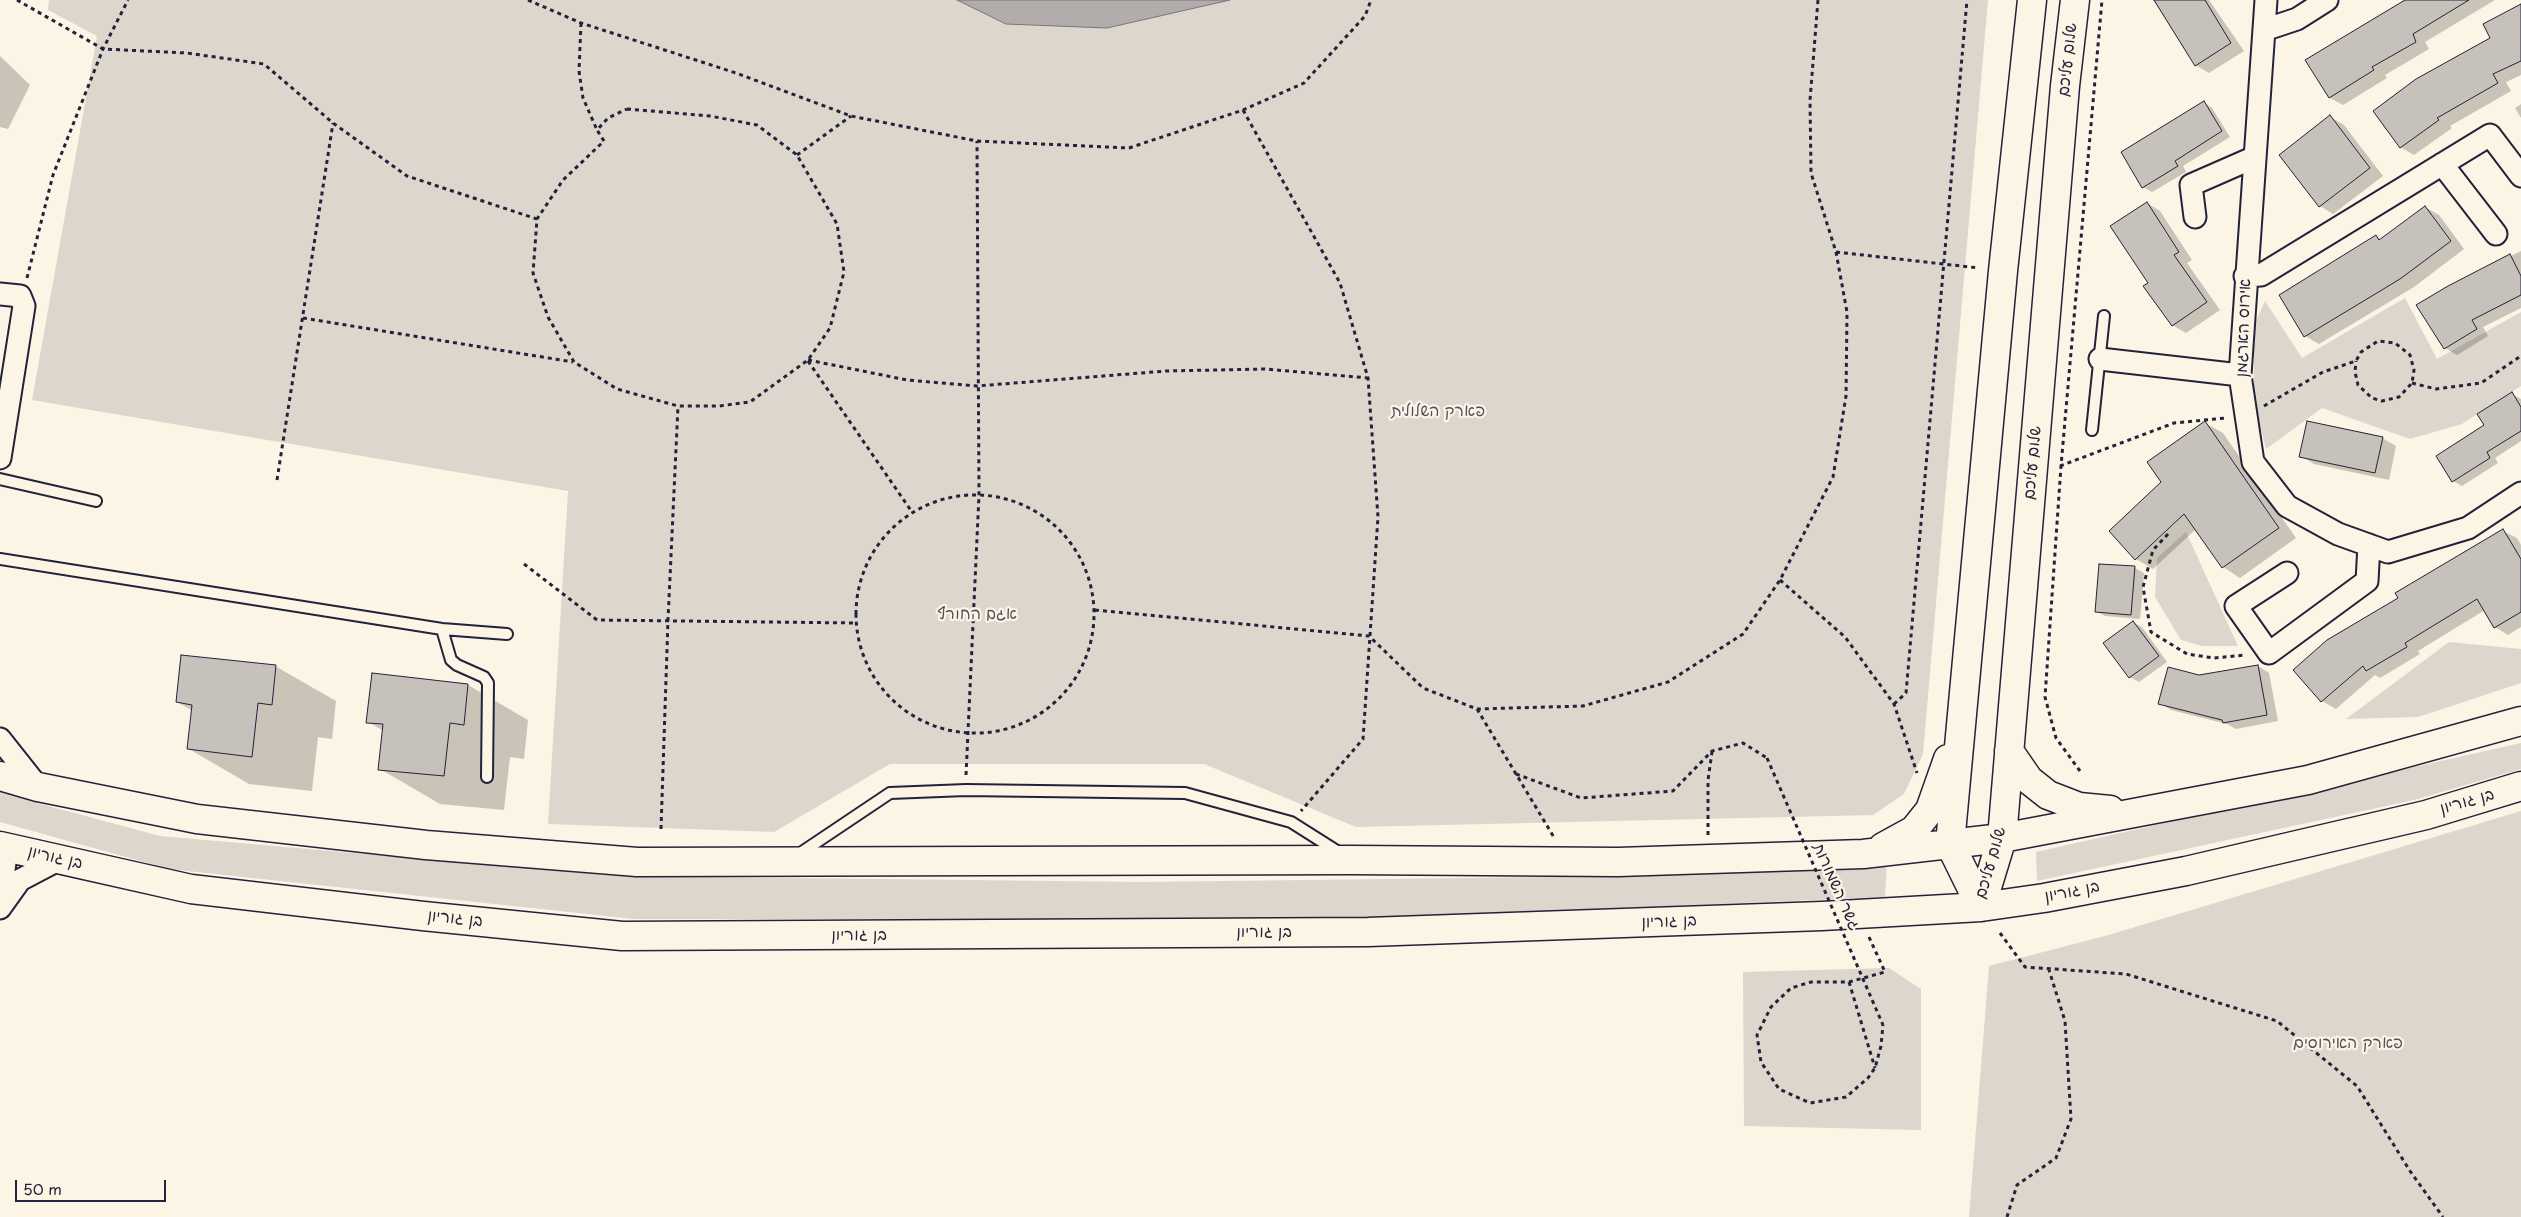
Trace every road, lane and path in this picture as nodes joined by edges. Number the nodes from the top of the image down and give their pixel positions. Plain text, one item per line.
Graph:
1 (17, 0) edge
2 (128, 0) edge
3 (528, 0) edge
4 (1371, 0) edge
5 (1818, 0) edge
6 (1967, 0) edge
7 (2032, 0) edge
8 (2075, 0) edge
9 (2102, 0) edge
10 (2266, 0) edge
11 (2327, 0) edge
12 (581, 23) junction
13 (2264, 30) junction
14 (103, 49) junction
15 (1243, 110) junction
16 (851, 116) junction
17 (333, 123) junction
18 (597, 130) junction
19 (977, 141) junction
20 (797, 155) junction
21 (2255, 157) junction
22 (2442, 164) junction
23 (2521, 176) edge
24 (2196, 217) dead end
25 (537, 219) junction
26 (2496, 234) dead end
27 (1836, 252) junction
28 (1944, 264) junction
29 (2003, 271) junction
30 (2245, 276) junction
31 (26, 285) dead end
32 (0, 294) edge
33 (2104, 316) dead end
34 (303, 318) junction
35 (2521, 356) edge
36 (2100, 359) junction
37 (808, 360) junction
38 (2356, 361) junction
39 (574, 362) junction
40 (2240, 375) junction
41 (1368, 378) junction
42 (2412, 382) junction
43 (977, 386) junction
44 (678, 406) junction
45 (2246, 416) junction
46 (2092, 430) dead end
47 (0, 458) edge
48 (2061, 466) junction
49 (2032, 476) junction
50 (0, 479) edge
51 (277, 480) dead end
52 (2521, 494) edge
53 (979, 495) junction
54 (96, 501) dead end
55 (912, 513) junction
56 (2168, 534) dead end
57 (2369, 545) junction
58 (0, 560) edge
59 (524, 564) dead end
60 (2287, 573) dead end
61 (1780, 580) junction
62 (1095, 610) junction
63 (668, 620) junction
64 (856, 623) junction
65 (442, 629) junction
66 (507, 634) dead end
67 (1370, 636) junction
68 (2269, 654) junction
69 (1894, 704) junction
70 (1477, 709) junction
71 (1961, 717) junction
72 (2521, 722) edge
73 (968, 733) junction
74 (0, 740) edge
75 (1712, 751) junction
76 (2009, 751) junction
77 (2080, 771) dead end
78 (1516, 774) junction
79 (1918, 774) dead end
80 (0, 776) edge
81 (487, 777) dead end
82 (2521, 786) edge
83 (38, 787) junction
84 (966, 790) junction
85 (2128, 813) junction
86 (1291, 822) junction
87 (661, 829) dead end
88 (2002, 838) junction
89 (1950, 844) junction
90 (4, 846) edge
91 (1863, 854) junction
92 (60, 859) junction
93 (1708, 859) junction
94 (1351, 860) junction
95 (786, 862) junction
96 (1568, 862) junction
97 (0, 901) edge
98 (1981, 906) junction
99 (0, 908) edge
100 (1859, 914) junction
101 (2000, 933) dead end
102 (2049, 970) junction
103 (1849, 982) junction
104 (1875, 1068) junction
105 (2007, 1217) edge
106 (2443, 1217) edge

1 - 14 path
2 - 14 path
3 - 12 path
4 - 15 path
5 - 27 path
6 - 28 path
7 - 29 main road
8 - 49 main road, שלום עליכם
9 - 48 path
10 - 13 street, אירוס הארגמן
11 - 13 street
12 - 16 path
12 - 18 path
13 - 21 street, אירוס הארגמן
14 - 17 path
14 - 31 path
15 - 19 path
15 - 41 path
16 - 19 path
16 - 20 path
17 - 25 path
17 - 34 path
18 - 20 path
18 - 25 path
19 - 43 path
20 - 37 path
21 - 24 street
21 - 30 street, אירוס הארגמן
22 - 23 street
22 - 26 street
22 - 30 street
25 - 39 path
27 - 28 path
27 - 61 path
28 - 29 path
28 - 69 path
29 - 71 main road
30 - 40 street, אירוס הארגמן
32 - 47 street
33 - 36 lane
34 - 39 path
34 - 51 path
35 - 42 path
36 - 40 street
36 - 46 lane
37 - 43 path
37 - 44 path
37 - 55 path
38 - 42 path
38 - 42 path
38 - 45 path
39 - 44 path
40 - 45 street, אירוס הארגמן
41 - 43 path
41 - 67 path
43 - 53 path
44 - 63 path
45 - 48 path
45 - 57 street, אירוס הארגמן
48 - 49 path
48 - 77 path
49 - 76 main road, שלום עליכם
50 - 54 lane
52 - 57 street, אירוס הארגמן
53 - 55 path
53 - 62 path
53 - 73 path
55 - 64 path
56 - 68 path
57 - 68 street
58 - 65 lane
59 - 63 path
60 - 68 street
61 - 69 path
61 - 70 path
62 - 67 path
62 - 73 path
63 - 64 path
63 - 87 path
64 - 73 path
65 - 66 lane
65 - 81 lane
67 - 70 path
67 - 86 path
69 - 79 path
70 - 78 path
71 - 89 main road
71 - 91 main road
72 - 85 main road
73 - 84 path
74 - 83 street
75 - 78 path
75 - 93 path
75 - 104 path, גשר השמורות, bridge
76 - 85 main road
76 - 88 main road, שלום עליכם
78 - 96 path
80 - 83 main road
82 - 98 main road, בן גוריון
83 - 95 main road
84 - 86 lane
84 - 95 lane
85 - 88 main road
86 - 94 lane
88 - 89 main road
88 - 98 main road, שלום עליכם
89 - 91 main road
89 - 98 main road, שלום עליכם
90 - 92 main road, בן גוריון
90 - 97 street
91 - 93 main road
92 - 99 street
92 - 100 main road, בן גוריון
93 - 96 main road
94 - 95 main road
94 - 96 main road
98 - 100 main road, בן גוריון
100 - 103 path
101 - 102 path
102 - 105 path
102 - 106 path
103 - 104 path
103 - 104 path

